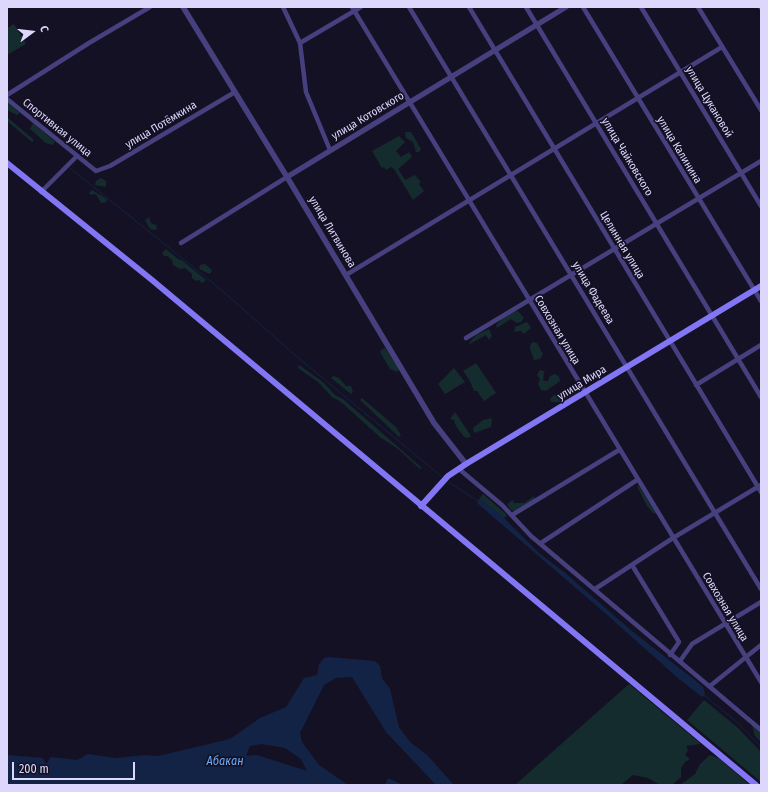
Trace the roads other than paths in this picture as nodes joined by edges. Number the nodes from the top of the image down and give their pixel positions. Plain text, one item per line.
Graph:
1 (150, 7) edge
2 (183, 7) edge
3 (283, 7) edge
4 (361, 7) edge
5 (409, 7) edge
6 (469, 7) edge
7 (526, 7) edge
8 (566, 7) edge
9 (582, 7) edge
10 (641, 7) edge
11 (698, 7) edge
12 (353, 9) edge
13 (537, 25) junction
14 (300, 43) junction
15 (722, 47) junction
16 (495, 50) junction
17 (681, 72) junction
18 (452, 77) junction
19 (235, 92) junction
20 (7, 95) edge
21 (638, 98) junction
22 (7, 99) edge
23 (410, 102) junction
24 (761, 110) edge
25 (596, 123) junction
26 (554, 149) junction
27 (330, 150) junction
28 (77, 156) junction
29 (761, 161) edge
30 (7, 163) edge
31 (96, 171) joint
32 (741, 173) junction
33 (512, 175) junction
34 (287, 177) junction
35 (42, 192) junction
36 (698, 198) junction
37 (468, 201) junction
38 (761, 206) edge
39 (656, 224) junction
40 (181, 243) dead end
41 (614, 250) junction
42 (572, 275) junction
43 (346, 276) junction
44 (761, 286) edge
45 (754, 290) junction
46 (761, 301) edge
47 (529, 302) junction
48 (712, 315) junction
49 (466, 338) dead end
50 (670, 341) junction
51 (761, 345) edge
52 (738, 359) junction
53 (627, 367) junction
54 (696, 385) junction
55 (585, 394) junction
56 (761, 397) edge
57 (619, 450) junction
58 (466, 464) junction
59 (459, 469) junction
60 (637, 480) junction
61 (759, 486) edge
62 (761, 492) edge
63 (421, 506) junction
64 (715, 513) junction
65 (512, 515) junction
66 (673, 538) junction
67 (540, 543) junction
68 (632, 565) junction
69 (595, 589) junction
70 (761, 589) edge
71 (761, 602) edge
72 (725, 624) junction
73 (761, 645) edge
74 (670, 655) junction
75 (745, 657) junction
76 (680, 661) junction
77 (761, 682) edge
78 (710, 686) junction
79 (761, 730) edge
80 (756, 785) edge

1 - 20 street
2 - 19 street, улица Литвинова
3 - 14 street
4 - 12 street
5 - 18 street, улица Фадеева
6 - 16 street, Целинная улица
7 - 13 street, улица Чайковского
8 - 13 street, улица Котовского
9 - 21 street, улица Калинина
10 - 17 street, улица Цукановой
11 - 15 street
12 - 14 street
12 - 23 street, Совхозная улица
13 - 16 street, улица Котовского
13 - 25 street, улица Чайковского
14 - 27 street
15 - 17 street
15 - 24 street
16 - 18 street, улица Котовского
16 - 26 street, Целинная улица
17 - 21 street
17 - 32 street, улица Цукановой
18 - 23 street, улица Котовского
18 - 33 street, улица Фадеева
19 - 31 street, улица Потёмкина
19 - 34 street, улица Литвинова
21 - 25 street
21 - 36 street, улица Калинина
22 - 28 street, Спортивная улица
23 - 27 street, улица Котовского
23 - 37 street, Совхозная улица
25 - 26 street
25 - 39 street, улица Чайковского
26 - 33 street
26 - 41 street, Целинная улица
27 - 34 street, улица Котовского
28 - 31 street, Спортивная улица
28 - 35 street
29 - 32 street
30 - 35 main road
32 - 36 street
32 - 38 street, улица Цукановой
33 - 37 street
33 - 42 street, улица Фадеева
34 - 40 street, улица Котовского
34 - 43 street, улица Литвинова
35 - 63 main road
36 - 39 street
36 - 45 street, улица Калинина
37 - 43 street
37 - 47 street, Совхозная улица
39 - 41 street
39 - 48 street, улица Чайковского
41 - 42 street
41 - 50 street, Целинная улица
42 - 47 street
42 - 53 street, улица Фадеева
43 - 58 street, улица Литвинова
44 - 45 main road, улица Мира
45 - 46 street, улица Калинина
45 - 48 main road, улица Мира
47 - 49 street
47 - 55 street, Совхозная улица
48 - 50 main road, улица Мира
48 - 52 street, улица Чайковского
50 - 53 main road, улица Мира
50 - 54 street, Целинная улица
51 - 52 street
52 - 54 street
52 - 56 street, улица Чайковского
53 - 55 main road, улица Мира
53 - 64 street, улица Фадеева
54 - 61 street, Целинная улица
55 - 57 street, Совхозная улица
55 - 58 main road, улица Мира
57 - 60 street, Совхозная улица
57 - 65 street
58 - 59 main road, улица Мира
59 - 63 main road, улица Мира
59 - 65 street
60 - 66 street, Совхозная улица
60 - 67 street
61 - 62 street, Целинная улица
61 - 64 street
63 - 80 main road
64 - 66 street
64 - 70 street, улица Фадеева
65 - 67 street
66 - 68 street
66 - 72 street, Совхозная улица
67 - 69 street
68 - 69 street
68 - 74 street
69 - 74 street
71 - 72 street
72 - 75 street, Совхозная улица
72 - 76 street
73 - 75 street
74 - 76 street
75 - 77 street, Совхозная улица
75 - 78 street
76 - 78 street
78 - 79 street

